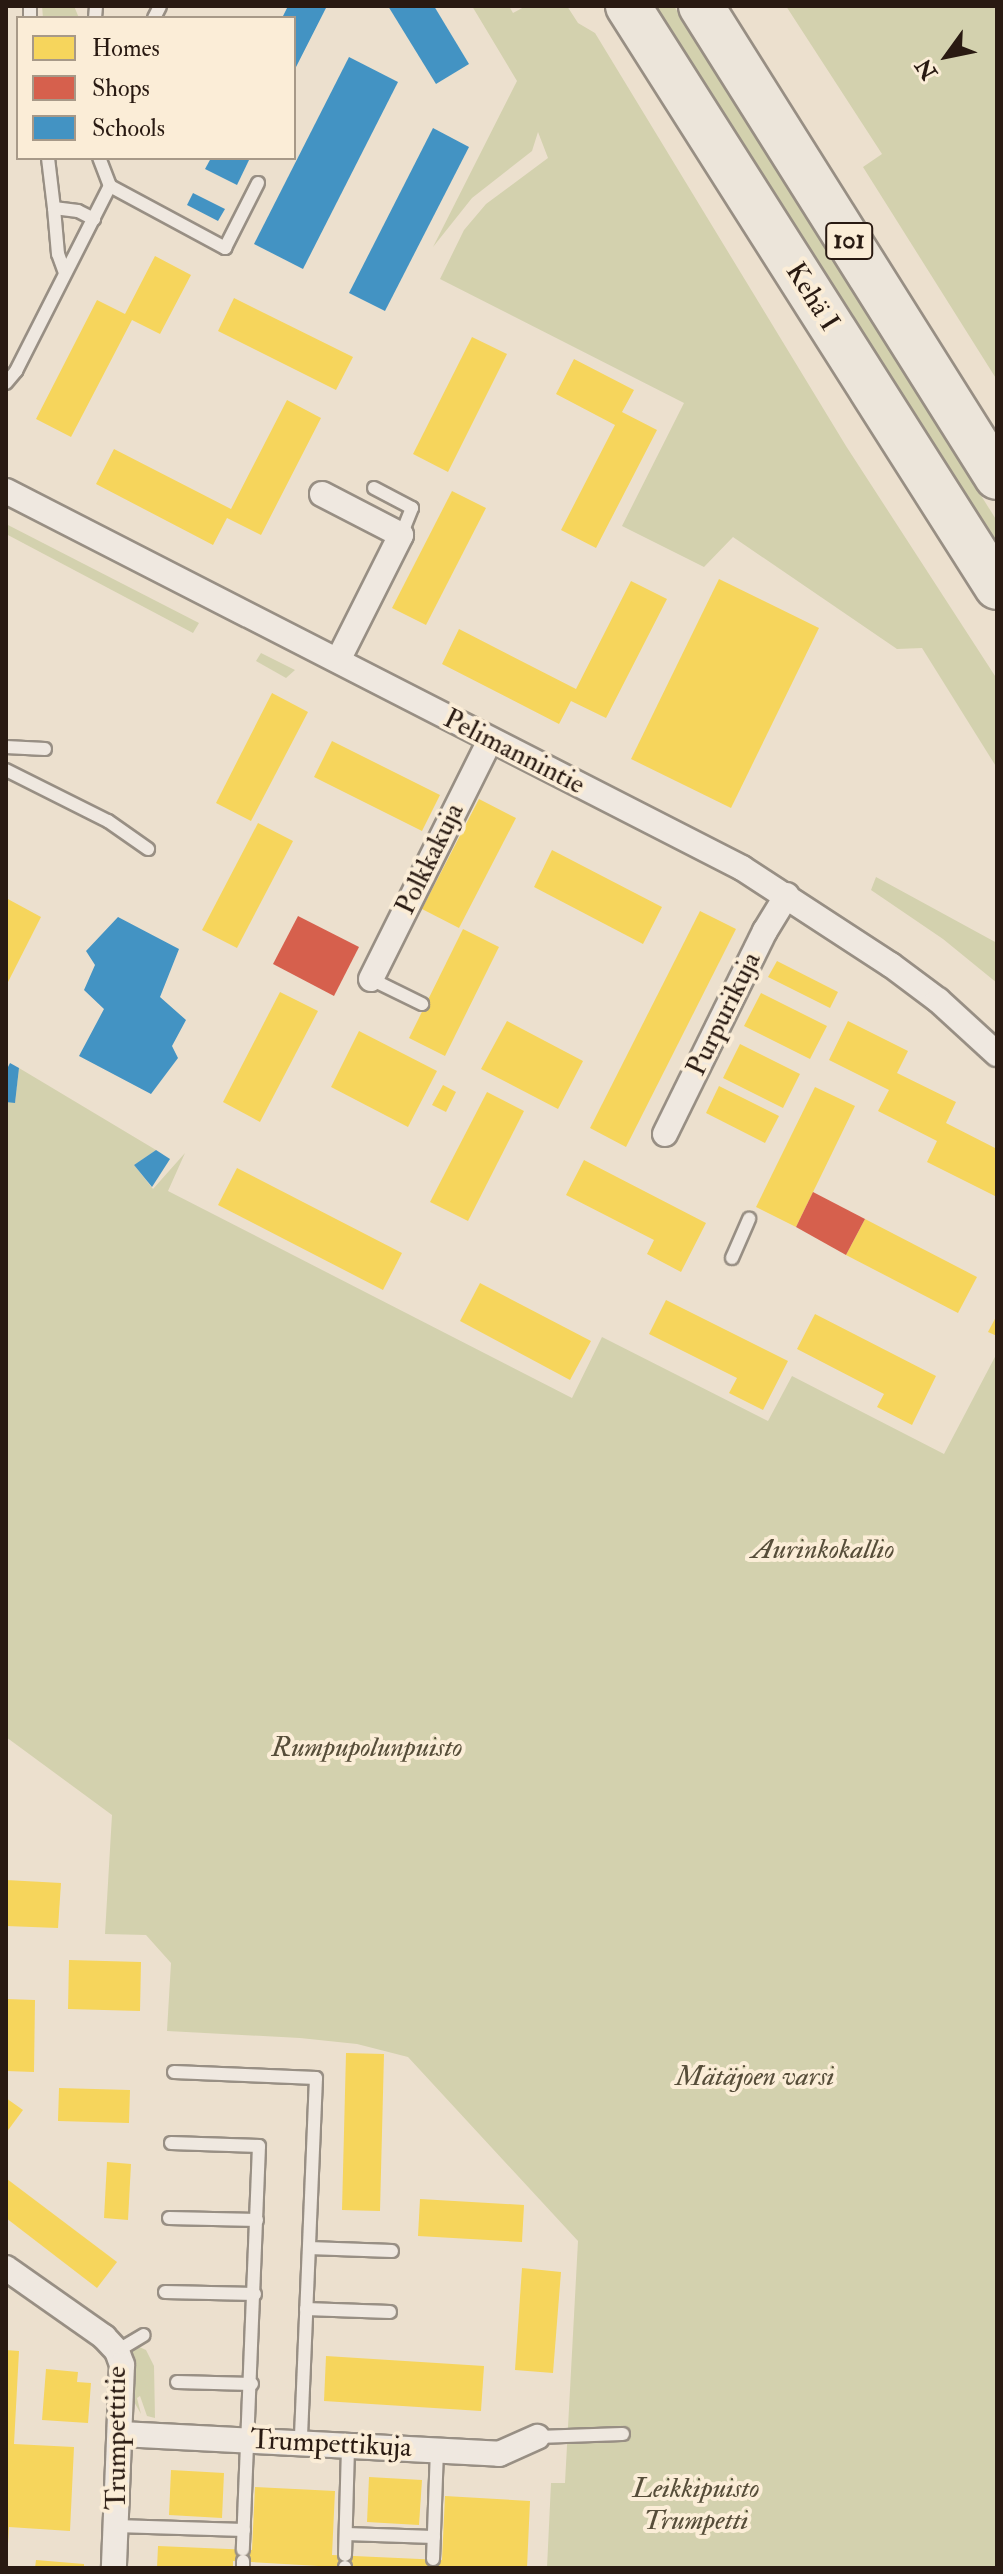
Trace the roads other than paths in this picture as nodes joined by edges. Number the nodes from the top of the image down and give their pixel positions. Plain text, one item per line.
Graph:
1 (628, 6) edge
2 (701, 6) edge
3 (48, 160) edge
4 (100, 160) edge
5 (258, 183) dead end
6 (110, 186) junction
7 (54, 208) junction
8 (94, 219) junction
9 (65, 273) junction
10 (6, 383) edge
11 (997, 477) edge
12 (374, 488) dead end
13 (6, 491) edge
14 (322, 494) dead end
15 (401, 535) junction
16 (997, 587) edge
17 (338, 660) junction
18 (490, 740) junction
19 (6, 747) edge
20 (45, 749) dead end
21 (6, 770) edge
22 (148, 849) dead end
23 (787, 895) junction
24 (371, 979) joint
25 (422, 1004) dead end
26 (997, 1054) edge
27 (665, 1134) dead end
28 (749, 1219) dead end
29 (732, 1258) dead end
30 (174, 2072) dead end
31 (171, 2143) dead end
32 (169, 2218) dead end
33 (257, 2220) junction
34 (309, 2248) junction
35 (392, 2251) dead end
36 (6, 2268) edge
37 (165, 2292) dead end
38 (255, 2294) junction
39 (306, 2309) junction
40 (390, 2312) dead end
41 (144, 2335) dead end
42 (117, 2351) junction
43 (177, 2382) dead end
44 (252, 2384) junction
45 (121, 2434) junction
46 (623, 2434) dead end
47 (537, 2437) joint
48 (250, 2439) junction
49 (301, 2442) junction
50 (348, 2445) junction
51 (437, 2450) junction
52 (116, 2526) junction
53 (244, 2530) junction
54 (346, 2534) junction
55 (434, 2537) junction
56 (433, 2559) dead end
57 (243, 2560) edge
58 (345, 2563) edge
59 (114, 2568) edge

1 - 16 highway, Kehä I / 101
2 - 11 highway, 101
3 - 7 lane
4 - 6 lane
5 - 6 lane
6 - 8 lane
7 - 8 lane
7 - 9 lane
8 - 9 lane
9 - 10 lane
12 - 15 lane
13 - 17 street, Pelimannintie
14 - 15 street
15 - 17 street
17 - 18 street, Pelimannintie
18 - 23 street, Pelimannintie
18 - 24 street, Polkkakuja
19 - 20 lane
21 - 22 lane
23 - 26 street, Pelimannintie
23 - 27 street, Purpurikuja
24 - 25 lane
28 - 29 lane
30 - 34 lane
31 - 33 lane
32 - 33 lane
33 - 38 lane
34 - 35 lane
34 - 39 lane
36 - 42 street, Trumpettitie
37 - 38 lane
38 - 44 lane
39 - 40 lane
39 - 49 lane
41 - 42 lane
42 - 45 street, Trumpettitie
43 - 44 lane
44 - 48 lane
45 - 48 street, Trumpettikuja
45 - 52 street, Trumpettitie
46 - 47 lane
47 - 51 street, Trumpettikuja
48 - 49 street, Trumpettikuja
48 - 53 lane
49 - 50 street, Trumpettikuja
50 - 51 street, Trumpettikuja
50 - 54 lane
51 - 55 lane
52 - 53 lane
52 - 59 street, Trumpettitie
53 - 57 lane
54 - 55 lane
54 - 58 lane
55 - 56 lane

